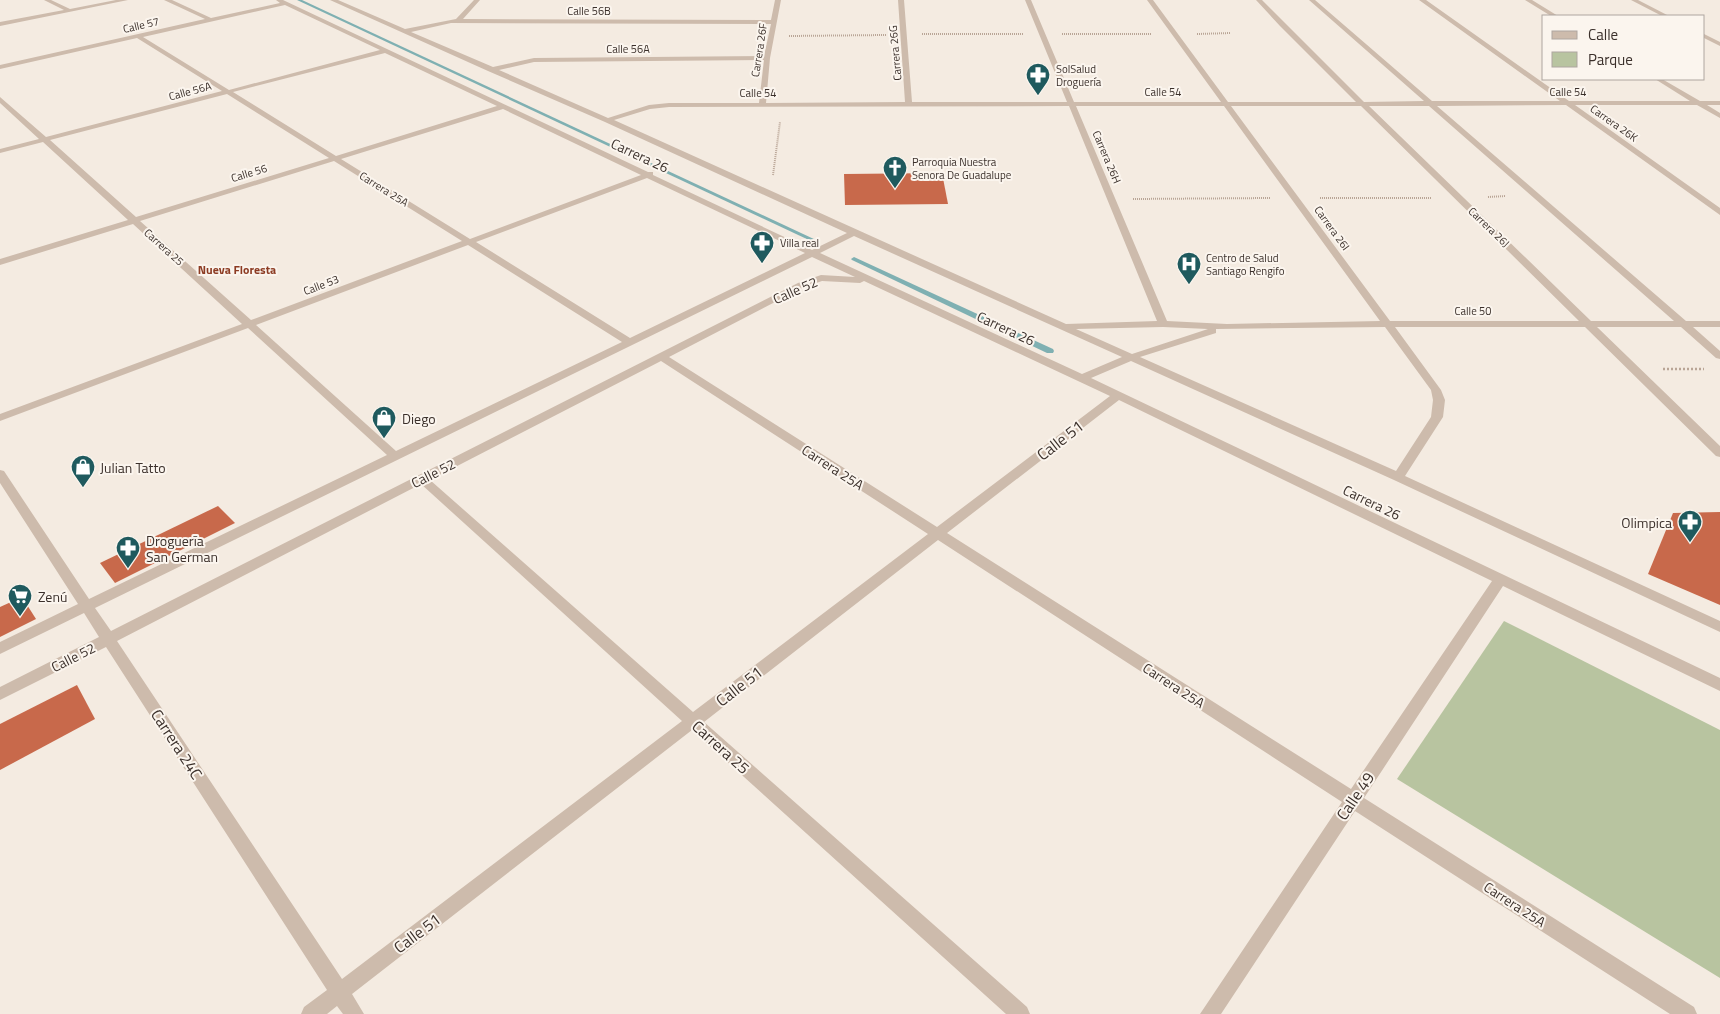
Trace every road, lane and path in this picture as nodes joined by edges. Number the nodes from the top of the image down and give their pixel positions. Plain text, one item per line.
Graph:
1 (47, 0) edge
2 (125, 0) edge
3 (167, 0) edge
4 (335, 0) edge
5 (477, 0) edge
6 (778, 0) edge
7 (900, 0) edge
8 (1028, 0) edge
9 (1150, 0) edge
10 (1259, 0) edge
11 (1312, 0) edge
12 (1422, 0) edge
13 (1528, 0) edge
14 (1634, 0) edge
15 (283, 2) edge
16 (68, 10) junction
17 (1553, 15) edge
18 (1664, 15) edge
19 (211, 20) junction
20 (458, 21) junction
21 (773, 22) junction
22 (0, 24) edge
23 (406, 31) junction
24 (903, 34) junction
25 (1042, 34) junction
26 (1175, 34) junction
27 (1230, 34) dead end
28 (138, 36) junction
29 (771, 36) junction
30 (1705, 36) edge
31 (1720, 44) edge
32 (385, 51) junction
33 (0, 58) edge
34 (767, 58) junction
35 (8, 65) junction
36 (0, 67) edge
37 (490, 70) junction
38 (1660, 80) edge
39 (227, 92) junction
40 (0, 99) edge
41 (1227, 103) junction
42 (1362, 103) junction
43 (1430, 103) junction
44 (1566, 103) junction
45 (1698, 103) junction
46 (1720, 103) edge
47 (762, 104) junction
48 (782, 104) junction
49 (909, 104) junction
50 (1072, 104) junction
51 (506, 106) junction
52 (1720, 116) edge
53 (608, 120) junction
54 (45, 139) junction
55 (0, 151) edge
56 (334, 159) junction
57 (650, 174) junction
58 (771, 195) junction
59 (1536, 195) junction
60 (1459, 198) junction
61 (1720, 212) edge
62 (134, 220) junction
63 (854, 233) junction
64 (469, 242) junction
65 (813, 253) junction
66 (0, 262) edge
67 (873, 282) junction
68 (1163, 324) junction
69 (1387, 324) junction
70 (1589, 324) junction
71 (1684, 324) junction
72 (1720, 324) edge
73 (249, 325) junction
74 (1064, 326) junction
75 (1227, 327) junction
76 (630, 342) junction
77 (661, 356) junction
78 (1132, 356) junction
79 (1720, 356) edge
80 (1635, 369) junction
81 (1710, 369) dead end
82 (1083, 378) junction
83 (1118, 395) junction
84 (0, 418) edge
85 (1720, 452) edge
86 (395, 456) junction
87 (0, 474) edge
88 (1398, 476) junction
89 (422, 479) junction
90 (937, 534) junction
91 (1501, 579) junction
92 (86, 607) junction
93 (1720, 627) edge
94 (108, 639) junction
95 (0, 648) edge
96 (1720, 685) edge
97 (0, 694) edge
98 (693, 722) junction
99 (1353, 800) junction
100 (340, 992) junction
101 (312, 1014) edge
102 (354, 1014) edge
103 (1020, 1014) edge
104 (1210, 1014) edge
105 (1687, 1014) edge

1 - 16 street
2 - 16 street
3 - 19 street
4 - 23 street, Carrera 26
5 - 20 street
6 - 21 street, Carrera 26F
7 - 24 street, Carrera 26G
8 - 25 street, Carrera 26H
9 - 26 street, Carrera 26I
10 - 42 street, Carrera 26J
11 - 43 street
12 - 44 street, Carrera 26K
13 - 17 street
14 - 18 street
15 - 19 street, Calle 57
15 - 32 street, Carrera 26
16 - 22 street
19 - 28 street, Calle 57
20 - 21 street, Calle 56B
20 - 23 street, Calle 56B
21 - 29 street, Carrera 26F
23 - 37 street, Carrera 26
24 - 25 path
24 - 29 path
24 - 49 street, Carrera 26G
25 - 26 path
25 - 50 street, Carrera 26H
26 - 27 path
26 - 41 street, Carrera 26I
28 - 35 street, Calle 57
28 - 39 street, Carrera 25A
29 - 34 street, Carrera 26F
30 - 31 street
32 - 39 street, Calle 56A
32 - 51 street, Carrera 26
33 - 35 street
34 - 37 street, Calle 56A
34 - 47 street, Carrera 26F
35 - 36 street, Calle 57
37 - 53 street, Carrera 26
38 - 45 street
39 - 54 street, Calle 56A
39 - 56 street, Carrera 25A
40 - 54 street, Carrera 25
41 - 42 street, Calle 54
41 - 50 street, Calle 54
41 - 69 street, Carrera 26I
42 - 43 street, Calle 54
42 - 60 street, Carrera 26J
43 - 44 street, Calle 54
43 - 59 street
44 - 45 street, Calle 54
44 - 61 street, Carrera 26K
45 - 46 street, Calle 54
45 - 52 street
47 - 48 street, Calle 54
47 - 53 street, Calle 54
48 - 49 street, Calle 54
48 - 58 path
49 - 50 street, Calle 54
50 - 68 street, Carrera 26H
51 - 56 street, Calle 56
51 - 57 street, Carrera 26
53 - 58 street, Carrera 26
54 - 55 street, Calle 56A
54 - 62 street, Carrera 25
56 - 62 street, Calle 56
56 - 64 street, Carrera 25A
57 - 64 street, Calle 53
57 - 65 street, Carrera 26
58 - 63 street, Carrera 26
59 - 60 path
59 - 71 street
60 - 70 street, Carrera 26J
62 - 66 street, Calle 56
62 - 73 street, Carrera 25
63 - 65 street, Calle 52
63 - 74 street, Carrera 26
64 - 73 street, Calle 53
64 - 76 street, Carrera 25A
65 - 67 street, Carrera 26
65 - 76 street, Calle 52
67 - 77 street, Calle 52
67 - 82 street, Carrera 26
68 - 74 street, Calle 50
68 - 75 street, Calle 50
69 - 70 street, Calle 50
69 - 75 street, Calle 50
69 - 88 street, Carrera 26I
70 - 71 street, Calle 50
70 - 80 street, Carrera 26J
71 - 72 street, Calle 50
71 - 79 street
73 - 84 street, Calle 53
73 - 86 street, Carrera 25
74 - 78 street, Carrera 26
75 - 78 street, Calle 50
76 - 86 street, Calle 52
77 - 89 street, Calle 52
77 - 90 street, Carrera 25A
78 - 82 street, Calle 50
78 - 88 street, Carrera 26
80 - 81 path
80 - 85 street, Carrera 26J
82 - 83 street, Carrera 26
83 - 90 street, Calle 51
83 - 91 street, Carrera 26
86 - 92 street, Calle 52
87 - 92 street, Carrera 24C
88 - 93 street, Carrera 26
89 - 94 street, Calle 52
89 - 98 street, Carrera 25
90 - 98 street, Calle 51
90 - 99 street, Carrera 25A
91 - 96 street, Carrera 26
91 - 99 street, Calle 49
92 - 94 street, Carrera 24C
92 - 95 street, Calle 52
94 - 97 street, Calle 52
94 - 100 street, Carrera 24C
98 - 100 street, Calle 51
98 - 103 street, Carrera 25
99 - 104 street, Calle 49
99 - 105 street, Carrera 25A
100 - 101 street, Calle 51
100 - 102 street, Carrera 24C

